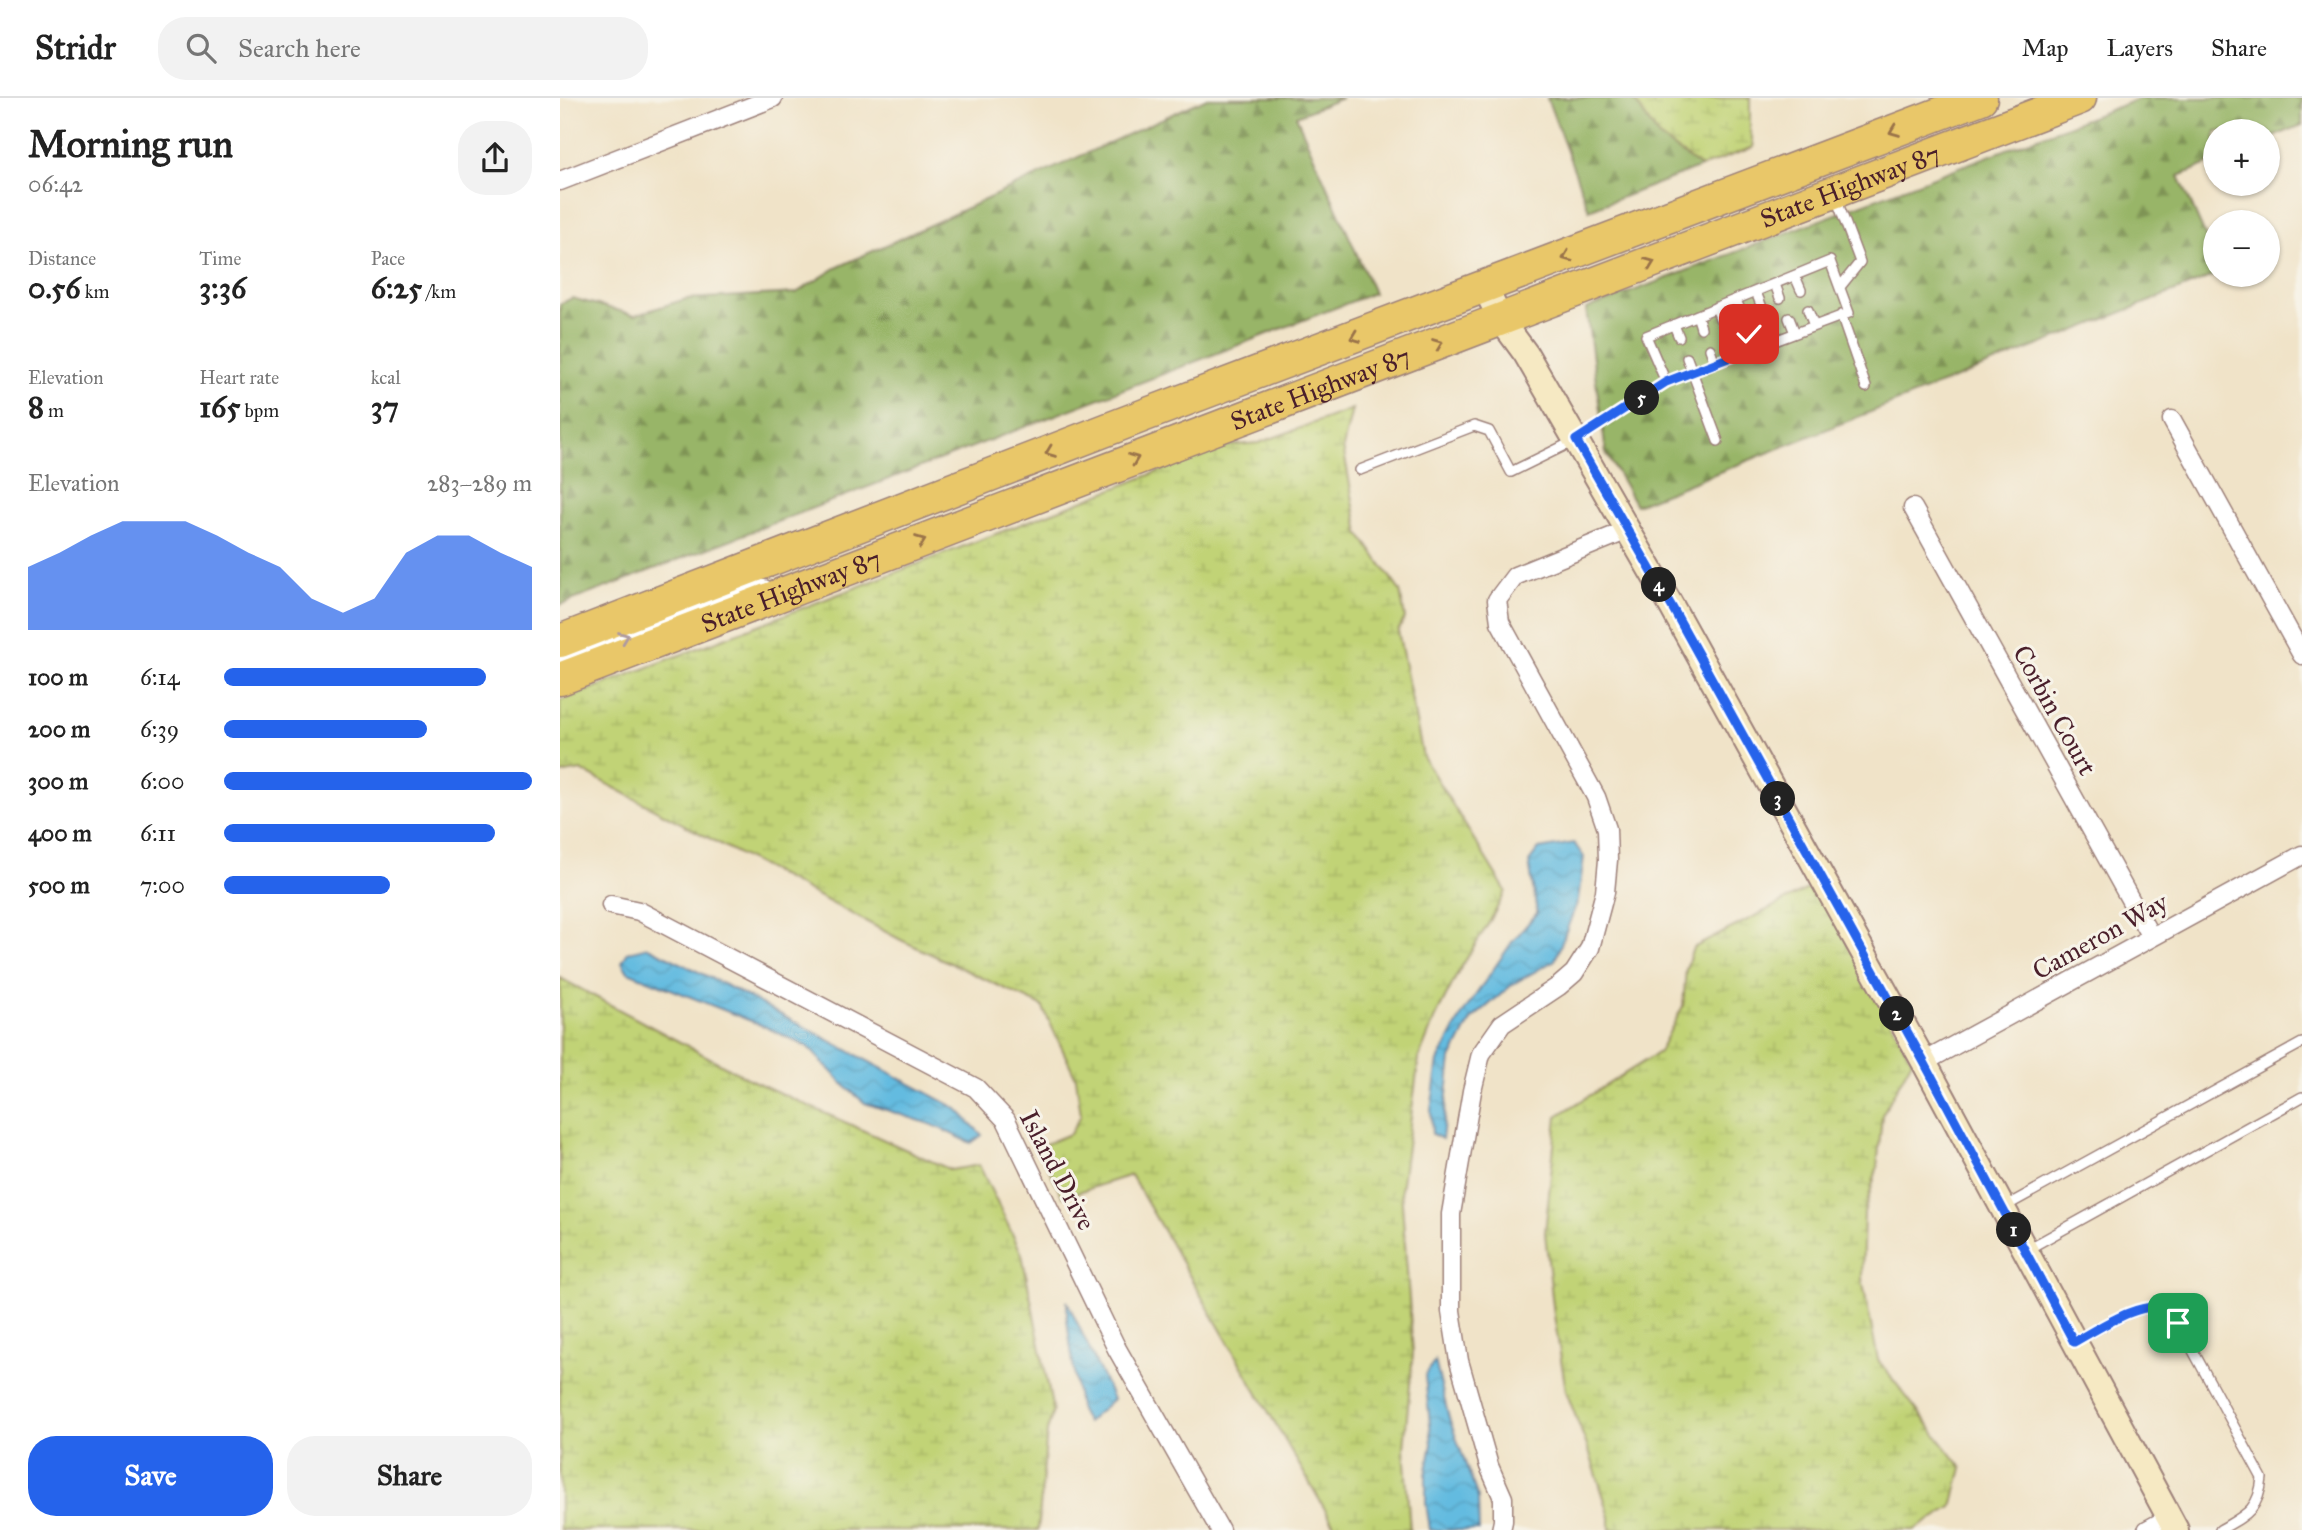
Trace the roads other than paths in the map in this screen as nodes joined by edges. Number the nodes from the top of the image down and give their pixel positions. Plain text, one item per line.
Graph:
1 (773, 98) edge
2 (1981, 98) edge
3 (2065, 98) edge
4 (2080, 98) edge
5 (2035, 115) junction
6 (560, 181) edge
7 (1834, 192) junction
8 (1795, 276) junction
9 (1775, 284) junction
10 (1840, 287) junction
11 (1485, 288) junction
12 (1801, 290) dead end
13 (1756, 292) junction
14 (1780, 298) dead end
15 (1736, 300) junction
16 (1761, 305) dead end
17 (1716, 307) junction
18 (1808, 310) dead end
19 (1741, 312) dead end
20 (1697, 315) junction
21 (1841, 315) junction
22 (1789, 318) dead end
23 (1502, 320) junction
24 (1721, 320) dead end
25 (1674, 325) junction
26 (1769, 326) dead end
27 (1814, 326) junction
28 (1702, 328) dead end
29 (1795, 333) junction
30 (1749, 334) dead end
31 (1679, 337) dead end
32 (1730, 341) dead end
33 (1774, 341) junction
34 (1754, 348) junction
35 (1710, 349) dead end
36 (1735, 356) junction
37 (1687, 358) dead end
38 (1715, 363) junction
39 (1692, 372) junction
40 (1666, 382) junction
41 (1866, 387) dead end
42 (2172, 420) dead end
43 (1576, 440) junction
44 (1718, 441) dead end
45 (1360, 470) dead end
46 (1913, 508) dead end
47 (1628, 530) junction
48 (819, 580) junction
49 (560, 641) edge
50 (2302, 655) edge
51 (560, 662) edge
52 (560, 679) edge
53 (2302, 855) edge
54 (611, 905) dead end
55 (2151, 937) junction
56 (2302, 1043) edge
57 (1924, 1062) junction
58 (2302, 1097) edge
59 (2003, 1208) junction
60 (2025, 1250) junction
61 (2074, 1342) junction
62 (2172, 1524) edge
63 (1220, 1530) edge
64 (1501, 1530) edge
65 (2147, 1530) edge
66 (2220, 1530) edge

1 - 6 street
2 -> 11 highway
3 - 5 street
4 - 5 highway, State Highway 87
5 - 7 highway, State Highway 87
7 - 10 lane
23 -> 7 highway, State Highway 87
8 - 9 lane
8 - 10 lane
8 - 12 lane
9 - 13 lane
9 - 14 lane
10 - 21 lane
11 - 23 street
11 -> 49 highway
13 - 15 lane
13 - 16 lane
15 - 17 lane
15 - 19 lane
17 - 20 lane
17 - 24 lane
18 - 27 lane
20 - 25 lane
20 - 28 lane
21 - 27 lane
21 - 41 lane
22 - 29 lane
23 - 43 street
48 -> 23 highway, State Highway 87
25 - 31 lane
25 - 40 lane
26 - 33 lane
27 - 29 lane
29 - 33 lane
30 - 34 lane
32 - 36 lane
33 - 34 lane
34 - 36 lane
35 - 38 lane
36 - 38 lane
37 - 39 lane
38 - 39 lane
39 - 40 lane
39 - 44 lane
40 - 43 lane
42 - 50 street
43 - 45 lane
43 - 47 street
46 - 55 street, Corbin Court
47 - 57 street
47 - 64 street
51 -> 48 street
48 - 52 highway, State Highway 87
53 - 55 street, Cameron Way
54 - 63 street, Island Drive
55 - 57 street, Cameron Way
56 - 59 lane
57 - 59 street
58 - 60 lane
59 - 60 street
60 - 61 street
61 - 62 street
61 - 66 lane
62 - 65 street

